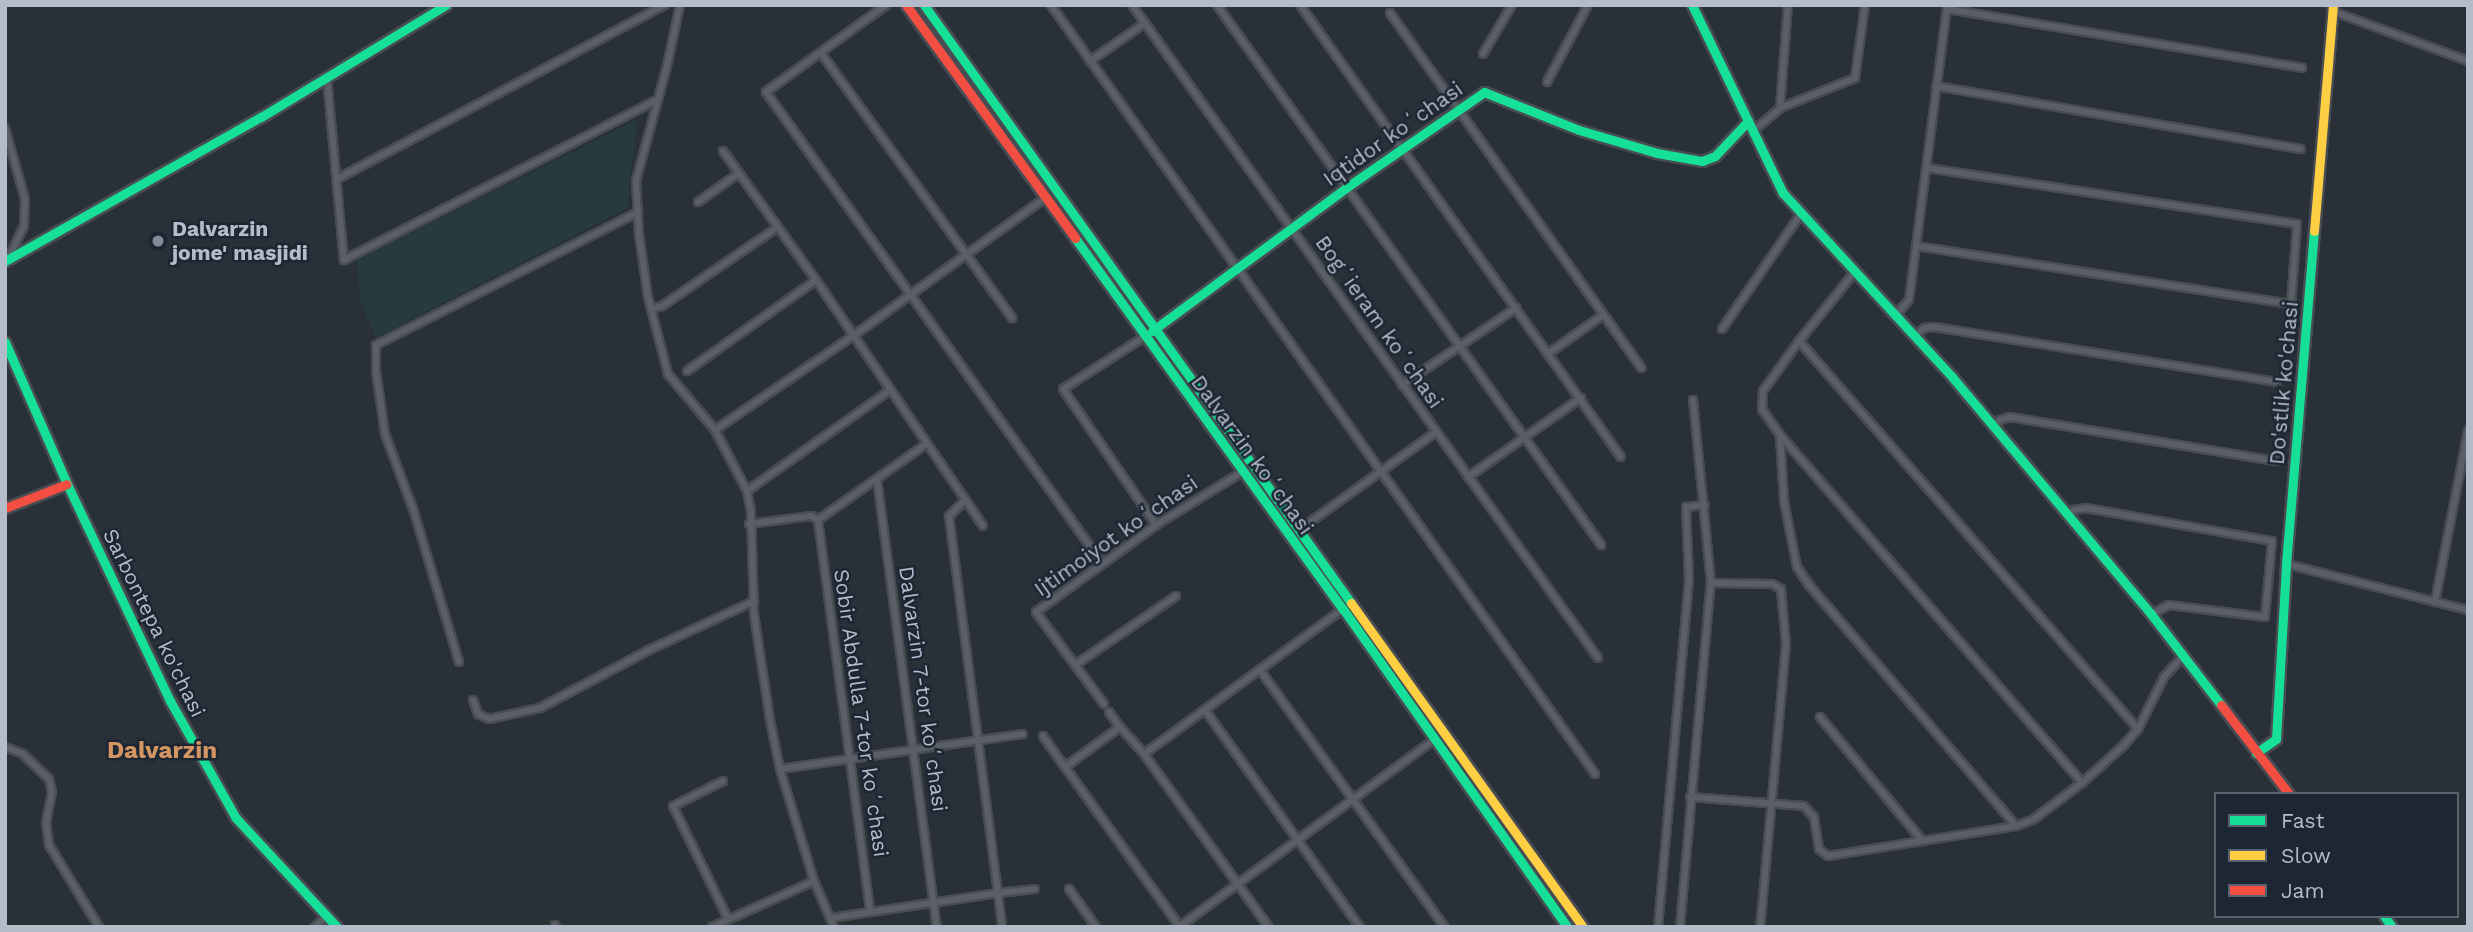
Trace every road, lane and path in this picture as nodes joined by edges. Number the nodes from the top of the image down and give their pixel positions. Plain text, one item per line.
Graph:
1 (665, 5) edge
2 (680, 5) edge
3 (886, 5) edge
4 (906, 5) edge
5 (924, 5) edge
6 (1051, 5) edge
7 (1132, 5) edge
8 (1217, 5) edge
9 (1300, 5) edge
10 (1512, 5) edge
11 (1588, 5) edge
12 (1692, 5) edge
13 (1788, 5) edge
14 (1865, 5) edge
15 (443, 6) edge
16 (1947, 7) edge
17 (2333, 8) edge
18 (1390, 13) dead end
19 (1145, 23) junction
20 (821, 53) junction
21 (1483, 54) dead end
22 (1090, 61) junction
23 (2468, 61) edge
24 (2302, 68) dead end
25 (327, 78) junction
26 (1547, 82) dead end
27 (1937, 86) junction
28 (656, 100) junction
29 (1780, 108) junction
30 (1458, 110) junction
31 (1748, 121) junction
32 (5, 128) edge
33 (1753, 131) junction
34 (1403, 149) junction
35 (2301, 149) dead end
36 (723, 151) dead end
37 (1927, 167) junction
38 (739, 173) junction
39 (339, 178) junction
40 (1347, 187) junction
41 (1045, 198) junction
42 (698, 202) dead end
43 (638, 212) junction
44 (1800, 215) junction
45 (2297, 224) junction
46 (778, 227) junction
47 (2315, 227) junction
48 (1292, 228) junction
49 (1916, 246) junction
50 (1099, 249) junction
51 (965, 256) junction
52 (1089, 257) junction
53 (6, 261) edge
54 (1236, 268) junction
55 (1854, 274) junction
56 (817, 280) junction
57 (911, 294) junction
58 (1516, 308) junction
59 (651, 309) junction
60 (1602, 315) junction
61 (1895, 316) junction
62 (1012, 318) dead end
63 (1155, 329) junction
64 (1722, 329) dead end
65 (853, 336) junction
66 (1914, 336) junction
67 (1144, 337) junction
68 (1799, 341) junction
69 (5, 342) edge
70 (1458, 346) junction
71 (1549, 354) junction
72 (1641, 368) dead end
73 (687, 371) dead end
74 (2277, 382) dead end
75 (1402, 385) junction
76 (890, 390) junction
77 (1581, 398) junction
78 (1693, 400) dead end
79 (1993, 426) junction
80 (715, 430) junction
81 (2468, 430) edge
82 (1436, 432) junction
83 (1780, 435) junction
84 (1525, 438) junction
85 (926, 444) junction
86 (1621, 457) dead end
87 (2275, 461) dead end
88 (1242, 472) junction
89 (1381, 472) junction
90 (1468, 477) junction
91 (877, 479) junction
92 (67, 484) junction
93 (747, 491) junction
94 (965, 500) junction
95 (1704, 505) junction
96 (5, 508) edge
97 (2069, 515) junction
98 (818, 520) junction
99 (749, 524) junction
100 (1156, 525) junction
101 (984, 526) dead end
102 (1298, 530) junction
103 (1601, 545) dead end
104 (1102, 563) junction
105 (2286, 564) junction
106 (1711, 583) junction
107 (1176, 596) dead end
108 (754, 601) junction
109 (2435, 602) junction
110 (1343, 609) junction
111 (2468, 610) edge
112 (2151, 614) junction
113 (1365, 621) junction
114 (1356, 629) junction
115 (2183, 656) junction
116 (1598, 658) dead end
117 (459, 662) dead end
118 (1075, 665) junction
119 (1260, 670) junction
120 (473, 701) dead end
121 (1104, 704) dead end
122 (1205, 710) junction
123 (1109, 712) dead end
124 (1820, 717) dead end
125 (1120, 727) junction
126 (2138, 729) junction
127 (1022, 734) dead end
128 (1043, 736) dead end
129 (1434, 740) junction
130 (978, 741) junction
131 (5, 747) edge
132 (915, 750) junction
133 (2256, 753) junction
134 (1144, 754) junction
135 (850, 758) junction
136 (1065, 767) junction
137 (780, 769) junction
138 (1595, 774) dead end
139 (723, 780) dead end
140 (2082, 783) junction
141 (2287, 792) edge
142 (1690, 797) junction
143 (1354, 801) junction
144 (1771, 803) junction
145 (2016, 826) junction
146 (1921, 839) junction
147 (1298, 840) junction
148 (814, 881) junction
149 (1239, 885) junction
150 (1035, 889) dead end
151 (1069, 889) dead end
152 (998, 893) junction
153 (934, 903) junction
154 (870, 912) junction
155 (326, 916) junction
156 (831, 918) junction
157 (728, 919) junction
158 (99, 927) edge
159 (315, 927) edge
160 (337, 927) edge
161 (712, 927) edge
162 (834, 927) edge
163 (937, 927) edge
164 (1002, 927) edge
165 (1096, 927) edge
166 (1180, 927) edge
167 (1269, 927) edge
168 (1360, 927) edge
169 (1445, 927) edge
170 (1567, 927) edge
171 (1583, 927) edge
172 (1658, 927) edge
173 (1680, 927) edge
174 (1760, 927) edge

1 - 39 street
2 - 28 street
3 - 20 street
4 - 41 street, Dalvarzin koʻchasi
5 - 50 street, Dalvarzin koʻchasi
6 - 22 street
7 - 19 street, Bogʻieram koʻchasi
8 - 40 street
9 - 34 street
10 - 21 street
11 - 26 street
12 - 31 street
13 - 29 street
14 - 29 street
15 - 25 street
16 - 24 street
16 - 27 street
17 - 23 street
17 - 47 street, Do'stlik ko'chasi
18 - 30 street
19 - 22 street
19 - 48 street, Bogʻieram koʻchasi
20 - 51 street
20 - 57 street
22 - 54 street
25 - 39 street
25 - 53 street
27 - 35 street
27 - 37 street
28 - 39 street
28 - 43 street
29 - 33 street
30 - 31 street, Iqtidor koʻchasi
30 - 34 street, Iqtidor koʻchasi
30 - 60 street
31 - 33 street
32 - 53 street
33 - 44 street
34 - 40 street, Iqtidor koʻchasi
34 - 58 street
36 - 38 street
37 - 45 street
37 - 49 street
38 - 42 street
38 - 46 street
40 - 48 street, Iqtidor koʻchasi
40 - 70 street
41 - 51 street
41 - 52 street, Dalvarzin koʻchasi
43 - 59 street
43 - 117 street
44 - 55 street
44 - 64 street
45 - 47 street
45 - 49 street
46 - 56 street
46 - 59 street
47 - 105 street, Do'stlik ko'chasi
48 - 54 street, Iqtidor koʻchasi
48 - 75 street, Bogʻieram koʻchasi
49 - 61 street
50 - 52 street
50 - 63 street, Dalvarzin koʻchasi
51 - 57 street
51 - 62 street
52 - 67 street, Dalvarzin koʻchasi
54 - 63 street, Iqtidor koʻchasi
54 - 89 street
55 - 61 street
55 - 68 street
56 - 65 street
56 - 73 street
57 - 65 street
57 - 104 street
58 - 70 street
58 - 71 street
59 - 80 street
60 - 71 street
60 - 72 street
61 - 66 street
63 - 67 street, Iqtidor koʻchasi
63 - 102 street, Dalvarzin koʻchasi
65 - 76 street
65 - 80 street
66 - 74 street
66 - 79 street
67 - 88 street, Dalvarzin koʻchasi
67 - 100 street
68 - 83 street
68 - 126 street
69 - 92 street, Sarbontepa ko'chasi
70 - 75 street
70 - 84 street
71 - 77 street
75 - 82 street, Bogʻieram koʻchasi
76 - 85 street
76 - 93 street
77 - 84 street
77 - 86 street
78 - 95 street
79 - 87 street
79 - 97 street
80 - 93 street
81 - 109 street
82 - 89 street
82 - 90 street, Bogʻieram koʻchasi
83 - 140 street
83 - 145 street
84 - 90 street
84 - 103 street
85 - 91 street
85 - 94 street
88 - 100 street, Ijtimoiyot koʻchasi
88 - 110 street, Dalvarzin koʻchasi
89 - 102 street
89 - 138 street
90 - 116 street, Bogʻieram koʻchasi
91 - 98 street
91 - 132 street, Dalvarzin 7-tor koʻchasi
92 - 96 street
92 - 155 street, Sarbontepa ko'chasi
93 - 99 street
94 - 101 street
94 - 130 street
95 - 106 street
95 - 172 street
97 - 112 street
97 - 112 street
98 - 99 street
98 - 135 street, Sobir Abdulla 7-tor koʻchasi
99 - 108 street
100 - 104 street, Ijtimoiyot koʻchasi
102 - 113 street, Dalvarzin koʻchasi
104 - 118 street, Ijtimoiyot koʻchasi
105 - 109 street
105 - 133 street, Do'stlik ko'chasi
106 - 142 street
106 - 144 street
107 - 118 street
108 - 120 street
108 - 137 street
109 - 111 street
110 - 114 street, Dalvarzin koʻchasi
110 - 119 street
112 - 115 street
113 - 114 street
113 - 171 street, Dalvarzin koʻchasi
114 - 129 street, Dalvarzin koʻchasi
115 - 126 street
115 - 133 street
118 - 121 street, Ijtimoiyot koʻchasi
119 - 122 street
119 - 143 street
122 - 134 street
122 - 147 street
123 - 125 street
124 - 146 street
125 - 134 street
125 - 136 street
126 - 140 street
127 - 130 street
128 - 136 street
129 - 143 street
129 - 170 street, Dalvarzin koʻchasi
130 - 132 street
130 - 152 street
131 - 158 street
132 - 135 street
132 - 153 street, Dalvarzin 7-tor koʻchasi
133 - 141 street
134 - 149 street
135 - 137 street
135 - 154 street, Sobir Abdulla 7-tor koʻchasi
136 - 166 street
137 - 148 street
139 - 157 street
140 - 145 street
142 - 144 street
142 - 173 street
143 - 147 street
143 - 169 street
144 - 146 street
144 - 174 street
145 - 146 street
147 - 149 street
147 - 168 street
148 - 156 street
148 - 157 street
149 - 166 street
149 - 167 street
150 - 152 street
151 - 165 street
152 - 153 street
152 - 164 street
153 - 154 street
153 - 163 street, Dalvarzin 7-tor koʻchasi
154 - 156 street
155 - 159 street
155 - 160 street, Sarbontepa ko'chasi
156 - 162 street
157 - 161 street

